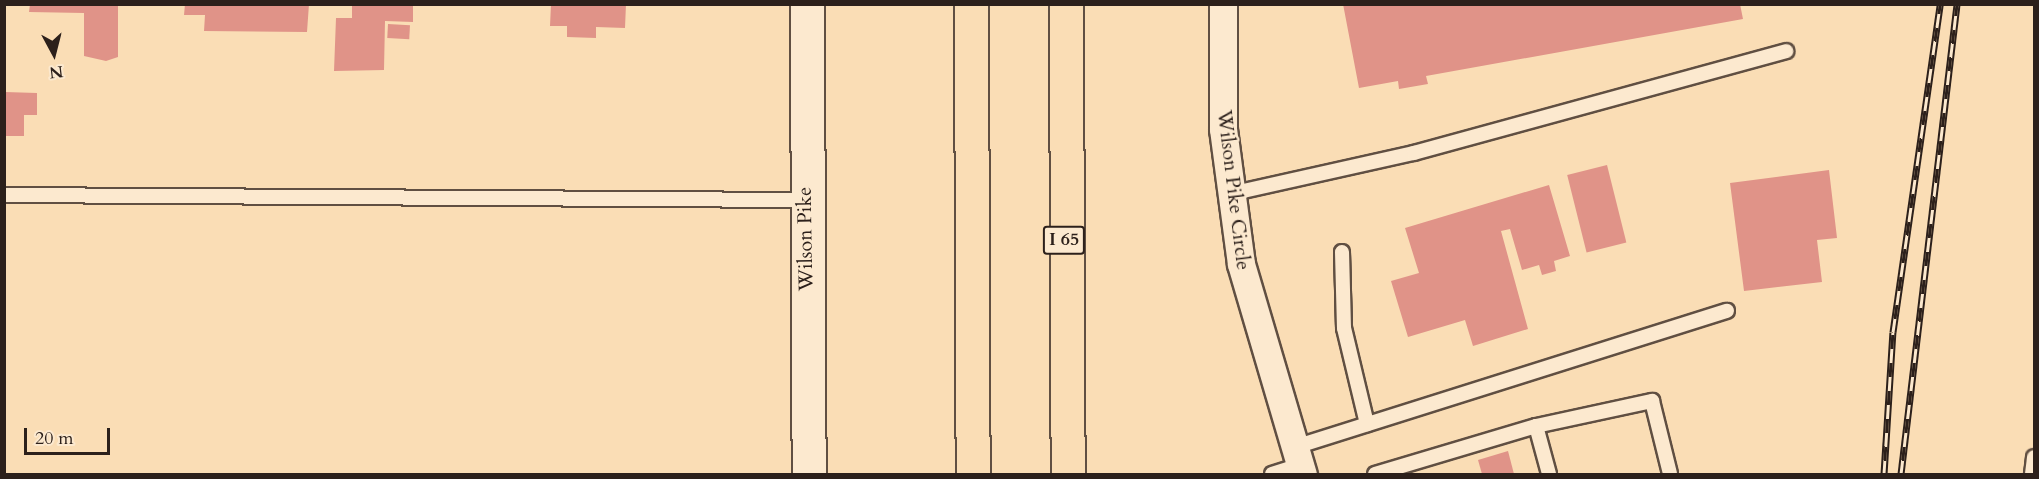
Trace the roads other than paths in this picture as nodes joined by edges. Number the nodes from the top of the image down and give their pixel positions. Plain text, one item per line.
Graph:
1 (807, 4) edge
2 (971, 4) edge
3 (1066, 4) edge
4 (1223, 4) edge
5 (1785, 51) dead end
6 (1230, 194) junction
7 (4, 195) edge
8 (804, 200) junction
9 (1342, 252) dead end
10 (1728, 312) dead end
11 (1367, 424) junction
12 (1536, 426) junction
13 (2034, 457) edge
14 (1299, 462) edge
15 (809, 474) edge
16 (973, 474) edge
17 (1068, 474) edge
18 (1272, 474) edge
19 (1375, 474) edge
20 (1549, 474) edge
21 (1670, 474) edge
22 (2032, 474) edge

1 - 8 main road, Wilson Pike
2 - 16 highway
3 - 17 highway, I 65
4 - 6 street, Wilson Pike Circle
5 - 6 lane
6 - 14 street, Wilson Pike Circle
7 - 8 lane
8 - 15 main road, Wilson Pike
9 - 11 lane
10 - 11 lane
11 - 14 lane
12 - 19 lane
12 - 20 lane
12 - 21 lane
13 - 22 lane
14 - 18 lane

